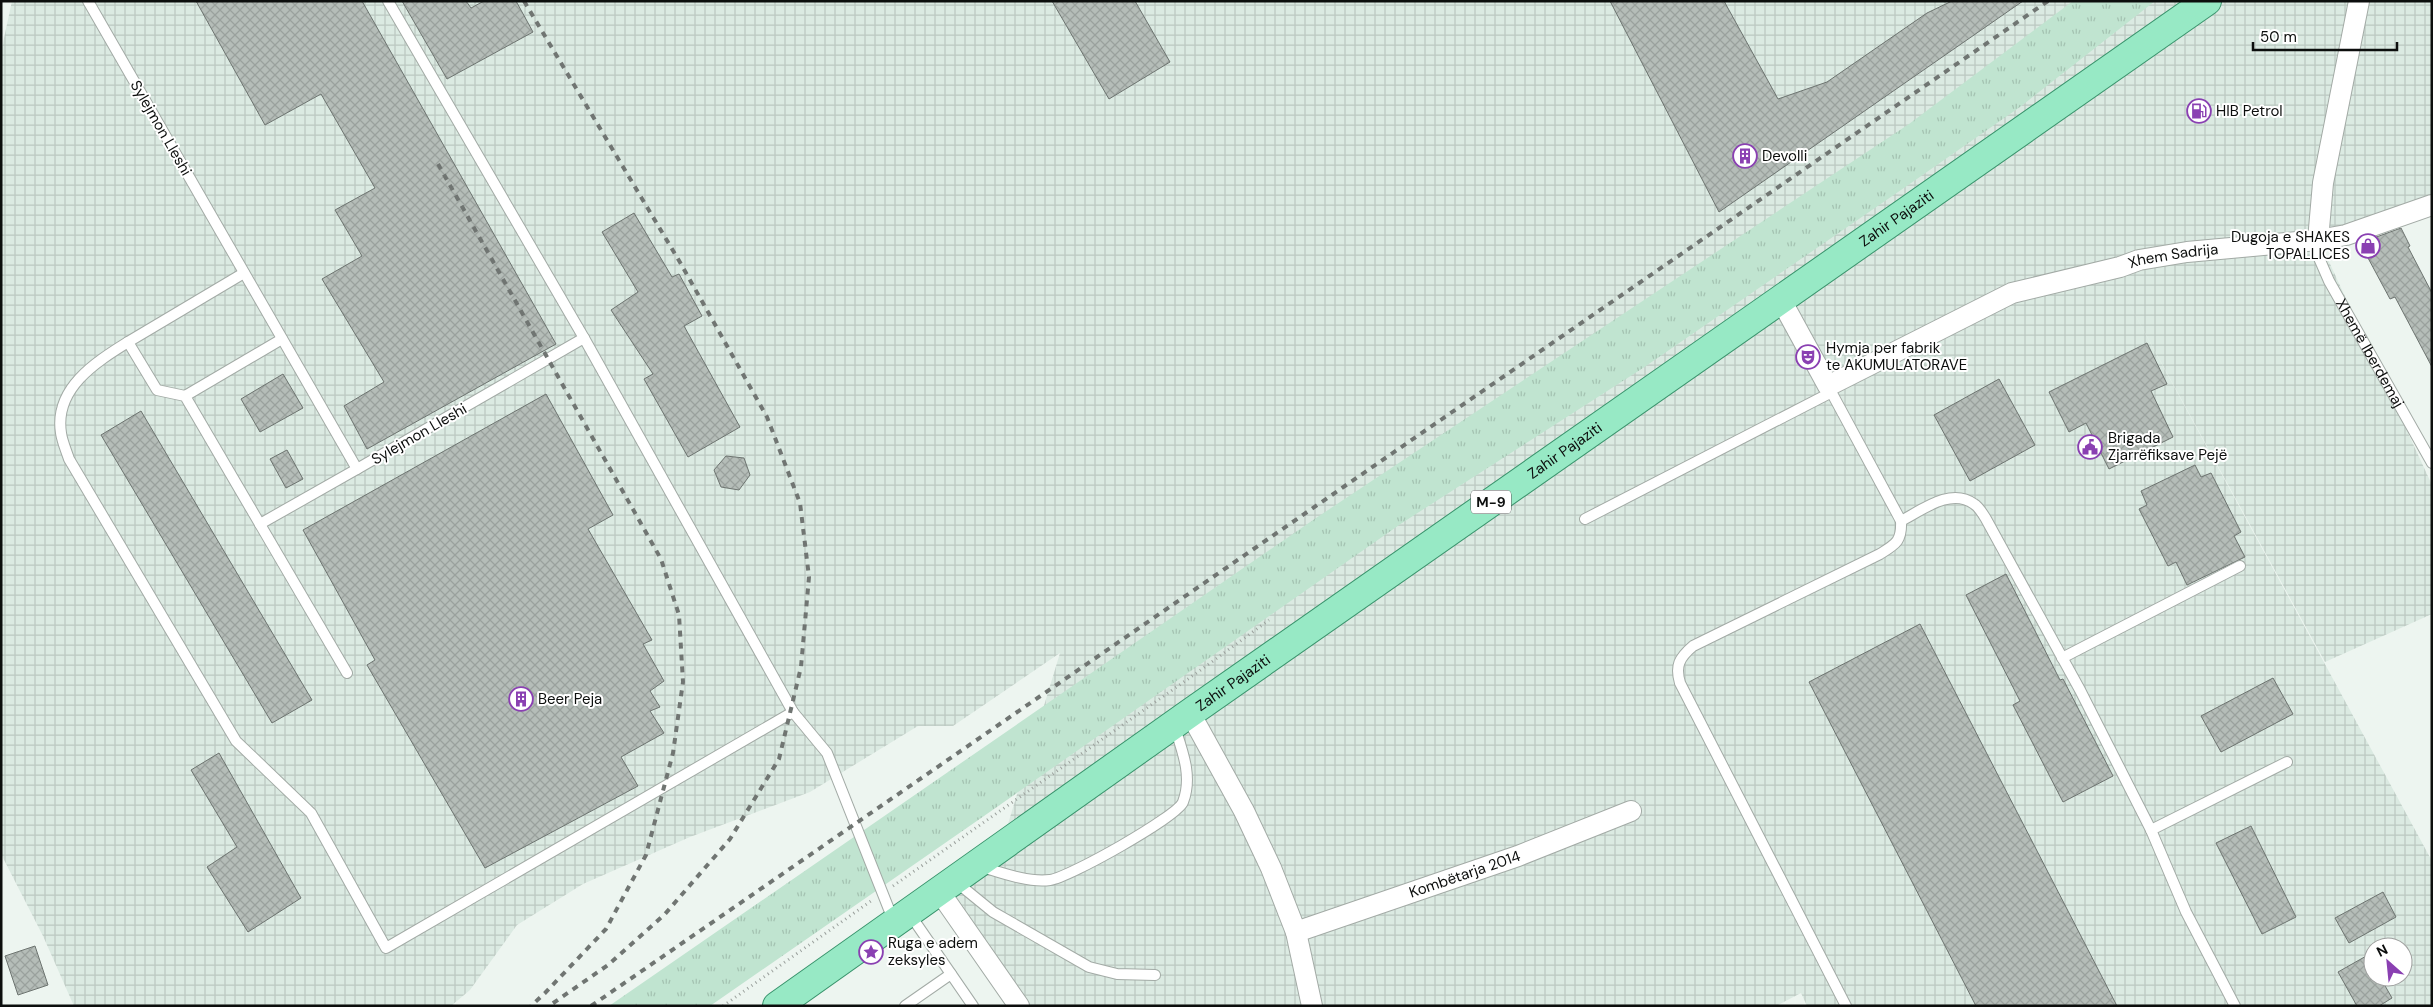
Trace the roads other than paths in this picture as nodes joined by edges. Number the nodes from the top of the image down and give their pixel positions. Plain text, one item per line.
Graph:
1 (88, 1) edge
2 (388, 1) edge
3 (2207, 1) edge
4 (2359, 1) edge
5 (2432, 205) edge
6 (2318, 240) junction
7 (244, 273) junction
8 (1781, 300) junction
9 (584, 338) junction
10 (282, 339) junction
11 (128, 342) junction
12 (1830, 389) junction
13 (185, 396) junction
14 (2432, 463) edge
15 (357, 469) junction
16 (1585, 519) dead end
17 (1901, 521) junction
18 (260, 524) junction
19 (2240, 566) dead end
20 (2062, 658) junction
21 (347, 673) dead end
22 (792, 712) junction
23 (1182, 718) junction
24 (2287, 762) dead end
25 (1631, 811) dead end
26 (2151, 830) junction
27 (956, 879) junction
28 (902, 918) junction
29 (1296, 932) junction
30 (951, 974) junction
31 (1155, 975) dead end
32 (777, 1006) edge
33 (905, 1006) edge
34 (973, 1006) edge
35 (1019, 1006) edge
36 (1312, 1006) edge
37 (1846, 1006) edge
38 (2235, 1006) edge

1 - 7 lane, Sylejmon Lleshi
2 - 9 lane
3 - 8 main road, Zahir Pajaziti / M-9
4 - 6 street, Xhemë Iberdemaj
5 - 6 street
6 - 12 street, Xhem Sadrija
6 - 14 lane, Xhemë Iberdemaj
7 - 10 lane, Sylejmon Lleshi
7 - 11 lane
8 - 12 street
8 - 23 main road, Zahir Pajaziti / M-9
9 - 15 lane, Sylejmon Lleshi
9 - 22 lane
10 - 13 lane
10 - 15 lane, Sylejmon Lleshi
11 - 13 lane
11 - 22 lane
12 - 16 lane
12 - 17 lane
13 - 18 lane
15 - 18 lane
17 - 20 lane
17 - 37 lane
18 - 21 lane
19 - 20 lane
20 - 26 lane
22 - 28 lane
23 - 27 main road, Zahir Pajaziti / M-9
23 - 27 lane
23 - 29 street
24 - 26 lane
25 - 29 street, Kombëtarja 2014
26 - 38 lane
27 - 28 main road, Zahir Pajaziti / M-9
27 - 31 lane
27 - 35 street
28 - 30 lane
28 - 32 main road, Zahir Pajaziti / M-9
29 - 36 street
30 - 33 lane
30 - 34 lane

